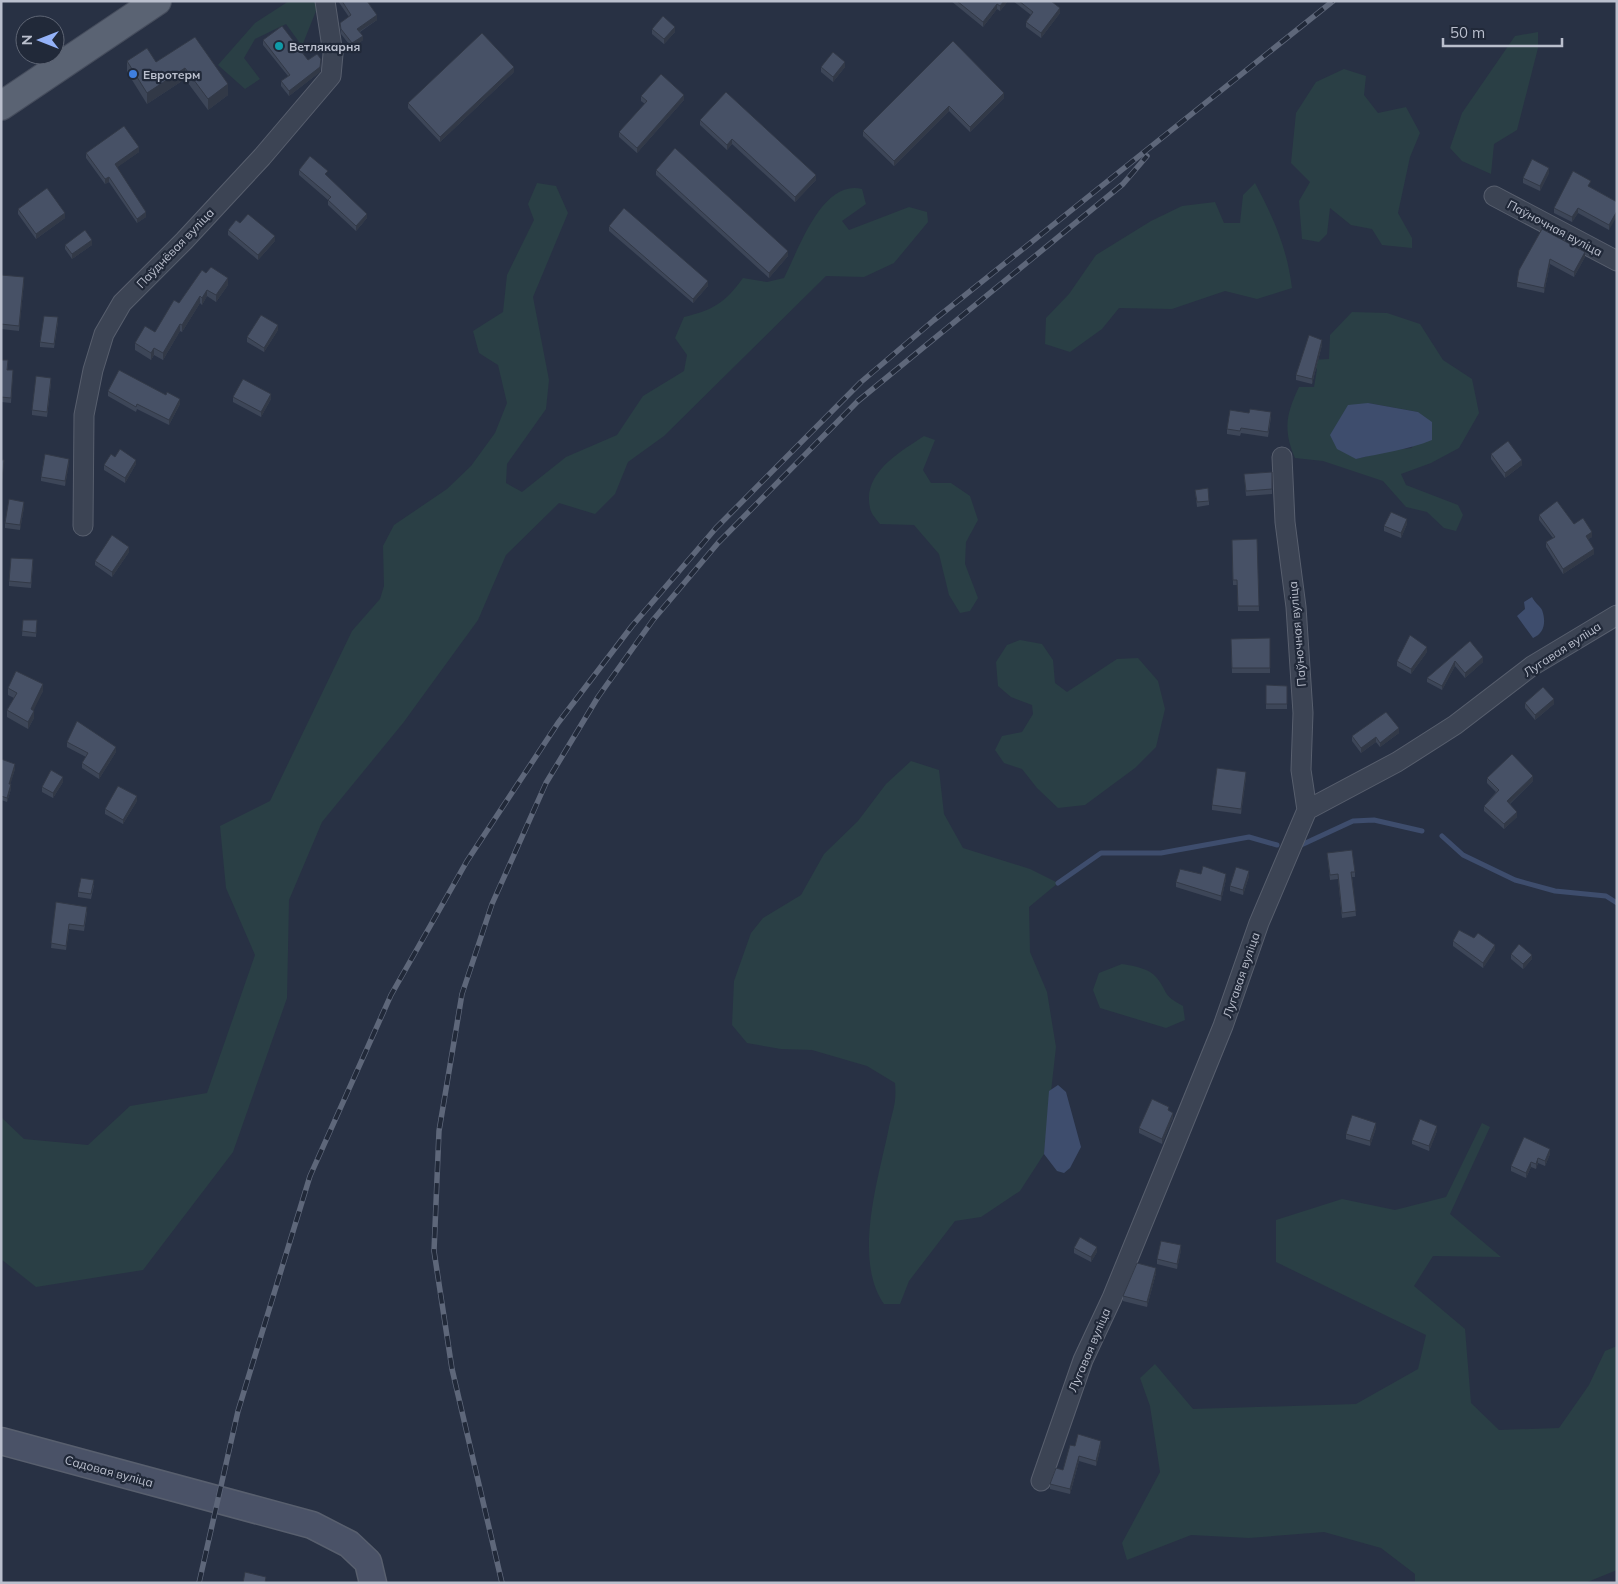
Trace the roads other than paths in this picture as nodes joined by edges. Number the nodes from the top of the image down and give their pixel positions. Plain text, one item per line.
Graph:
1 (157, 1) edge
2 (325, 1) edge
3 (1, 106) edge
4 (1494, 196) dead end
5 (1617, 261) edge
6 (1282, 457) dead end
7 (83, 526) dead end
8 (1617, 614) edge
9 (1307, 810) junction
10 (1, 1441) edge
11 (1041, 1481) dead end
12 (373, 1583) edge

1 - 3 main road
2 - 7 street, Паўднёвая вуліца
4 - 5 street, Паўночная вуліца
6 - 9 street, Паўночная вуліца
8 - 9 street, Лугавая вуліца
9 - 11 street, Лугавая вуліца
10 - 12 street, Садовая вуліца

